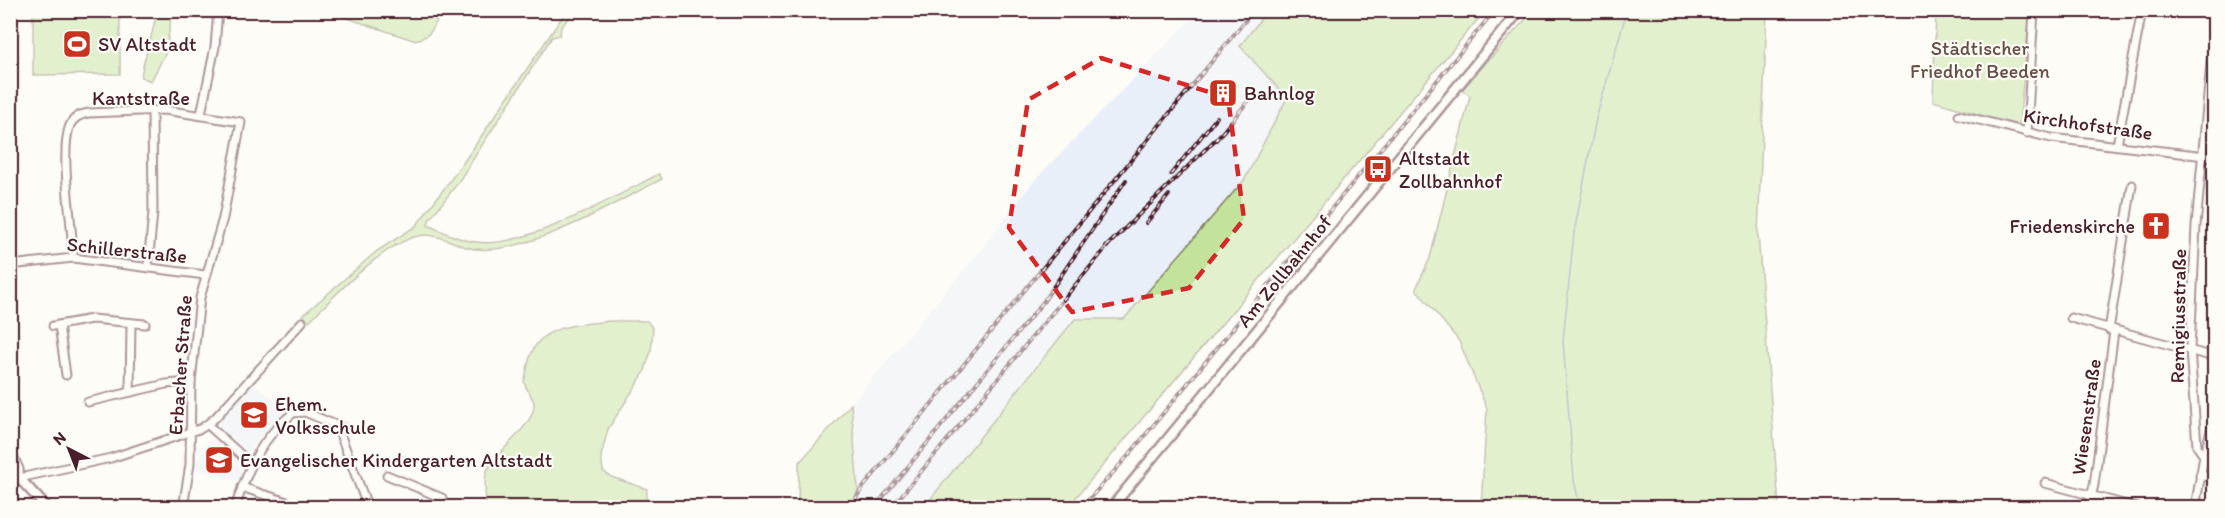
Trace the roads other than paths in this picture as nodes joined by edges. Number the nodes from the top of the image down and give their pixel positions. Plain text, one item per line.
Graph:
1 (218, 10) edge
2 (1520, 10) edge
3 (2034, 10) edge
4 (2142, 10) edge
5 (2214, 30) edge
6 (2212, 69) edge
7 (152, 110) junction
8 (201, 114) junction
9 (1959, 115) dead end
10 (242, 122) joint
11 (2027, 133) junction
12 (2117, 145) junction
13 (2203, 155) junction
14 (2214, 157) edge
15 (2132, 185) dead end
16 (73, 258) junction
17 (10, 265) edge
18 (148, 266) junction
19 (205, 275) junction
20 (2071, 318) dead end
21 (302, 322) dead end
22 (131, 323) junction
23 (145, 324) dead end
24 (2112, 330) junction
25 (2190, 350) junction
26 (2214, 357) edge
27 (66, 375) dead end
28 (191, 382) junction
29 (130, 392) junction
30 (87, 402) dead end
31 (2214, 418) edge
32 (208, 424) junction
33 (337, 426) junction
34 (345, 429) dead end
35 (2213, 429) edge
36 (190, 431) junction
37 (10, 449) edge
38 (2204, 456) junction
39 (250, 463) junction
40 (387, 475) dead end
41 (2200, 475) junction
42 (15, 477) edge
43 (2214, 478) edge
44 (2045, 483) dead end
45 (242, 487) junction
46 (2091, 495) junction
47 (46, 507) edge
48 (183, 507) edge
49 (235, 507) edge
50 (305, 507) edge
51 (368, 507) edge
52 (383, 507) edge
53 (392, 507) edge
54 (438, 507) edge
55 (1111, 507) edge
56 (2088, 507) edge
57 (2138, 507) edge
58 (2195, 507) edge

1 - 8 street
2 - 55 main road, Am Zollbahnhof
3 - 11 street
4 - 12 street
5 - 6 street, Remigiusstraße
6 - 13 street, Remigiusstraße
7 - 8 street, Kantstraße
7 - 16 street, Kantstraße
7 - 18 street
8 - 10 street, Kantstraße
9 - 11 street, Kirchhofstraße
10 - 19 street, Erbacher Straße
11 - 12 street, Kirchhofstraße
12 - 13 street, Kirchhofstraße
13 - 14 street, Kirchhofstraße
13 - 25 street, Remigiusstraße
15 - 24 street, Wiesenstraße
16 - 17 street, Schillerstraße
16 - 18 street, Schillerstraße
18 - 19 street, Schillerstraße
19 - 28 street, Erbacher Straße
20 - 24 street
21 - 32 street
22 - 23 street
22 - 27 street
22 - 29 street
24 - 25 street
24 - 46 street, Wiesenstraße
25 - 26 street
25 - 38 street, Remigiusstraße
28 - 29 street
28 - 36 street, Erbacher Straße
29 - 30 street
31 - 35 street
32 - 36 street
32 - 39 street
33 - 34 street
33 - 39 street
33 - 51 street
35 - 38 street
36 - 42 street
36 - 48 street, Erbacher Straße
37 - 42 street
38 - 41 street
39 - 45 street
40 - 54 street
41 - 43 street
41 - 58 street
42 - 47 main road
44 - 46 street
45 - 49 street
45 - 50 street
46 - 56 street, Wiesenstraße
46 - 57 street
52 - 53 street

